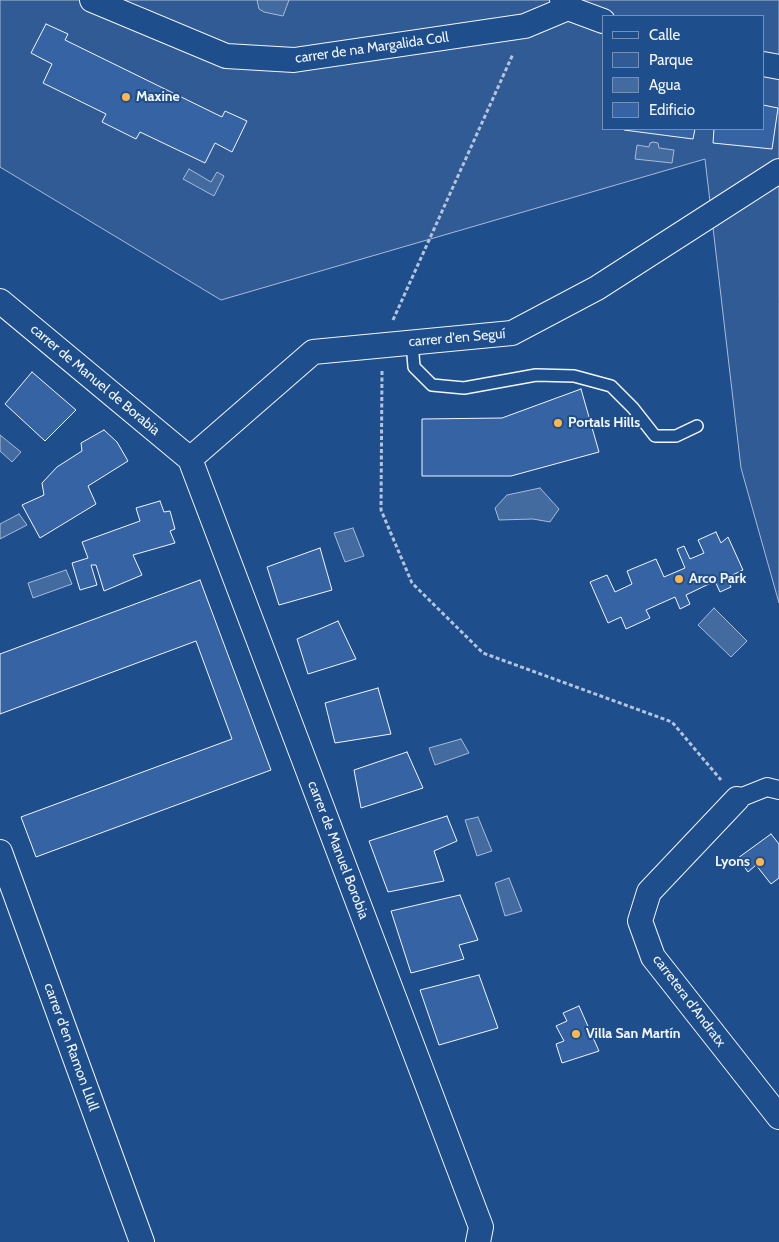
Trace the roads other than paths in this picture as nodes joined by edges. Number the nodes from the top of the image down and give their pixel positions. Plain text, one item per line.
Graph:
1 (92, 0) edge
2 (565, 4) edge
3 (602, 21) edge
4 (764, 64) edge
5 (779, 67) edge
6 (779, 172) edge
7 (0, 301) edge
8 (412, 342) junction
9 (697, 426) dead end
10 (190, 459) junction
11 (779, 790) edge
12 (737, 799) joint
13 (0, 852) edge
14 (779, 1117) edge
15 (142, 1242) edge
16 (478, 1242) edge

1 - 2 street, carrer de na Margalida Coll
2 - 3 street
4 - 5 street
6 - 8 street, carrer d'en Seguí
7 - 10 street, carrer de Manuel de Borabia
8 - 9 lane
8 - 10 street, carrer d'en Seguí
10 - 16 street, carrer de Manuel Borobia
11 - 12 street, carretera d'Andratx
12 - 14 street, carretera d'Andratx
13 - 15 street, carrer d'en Ramon Llull

